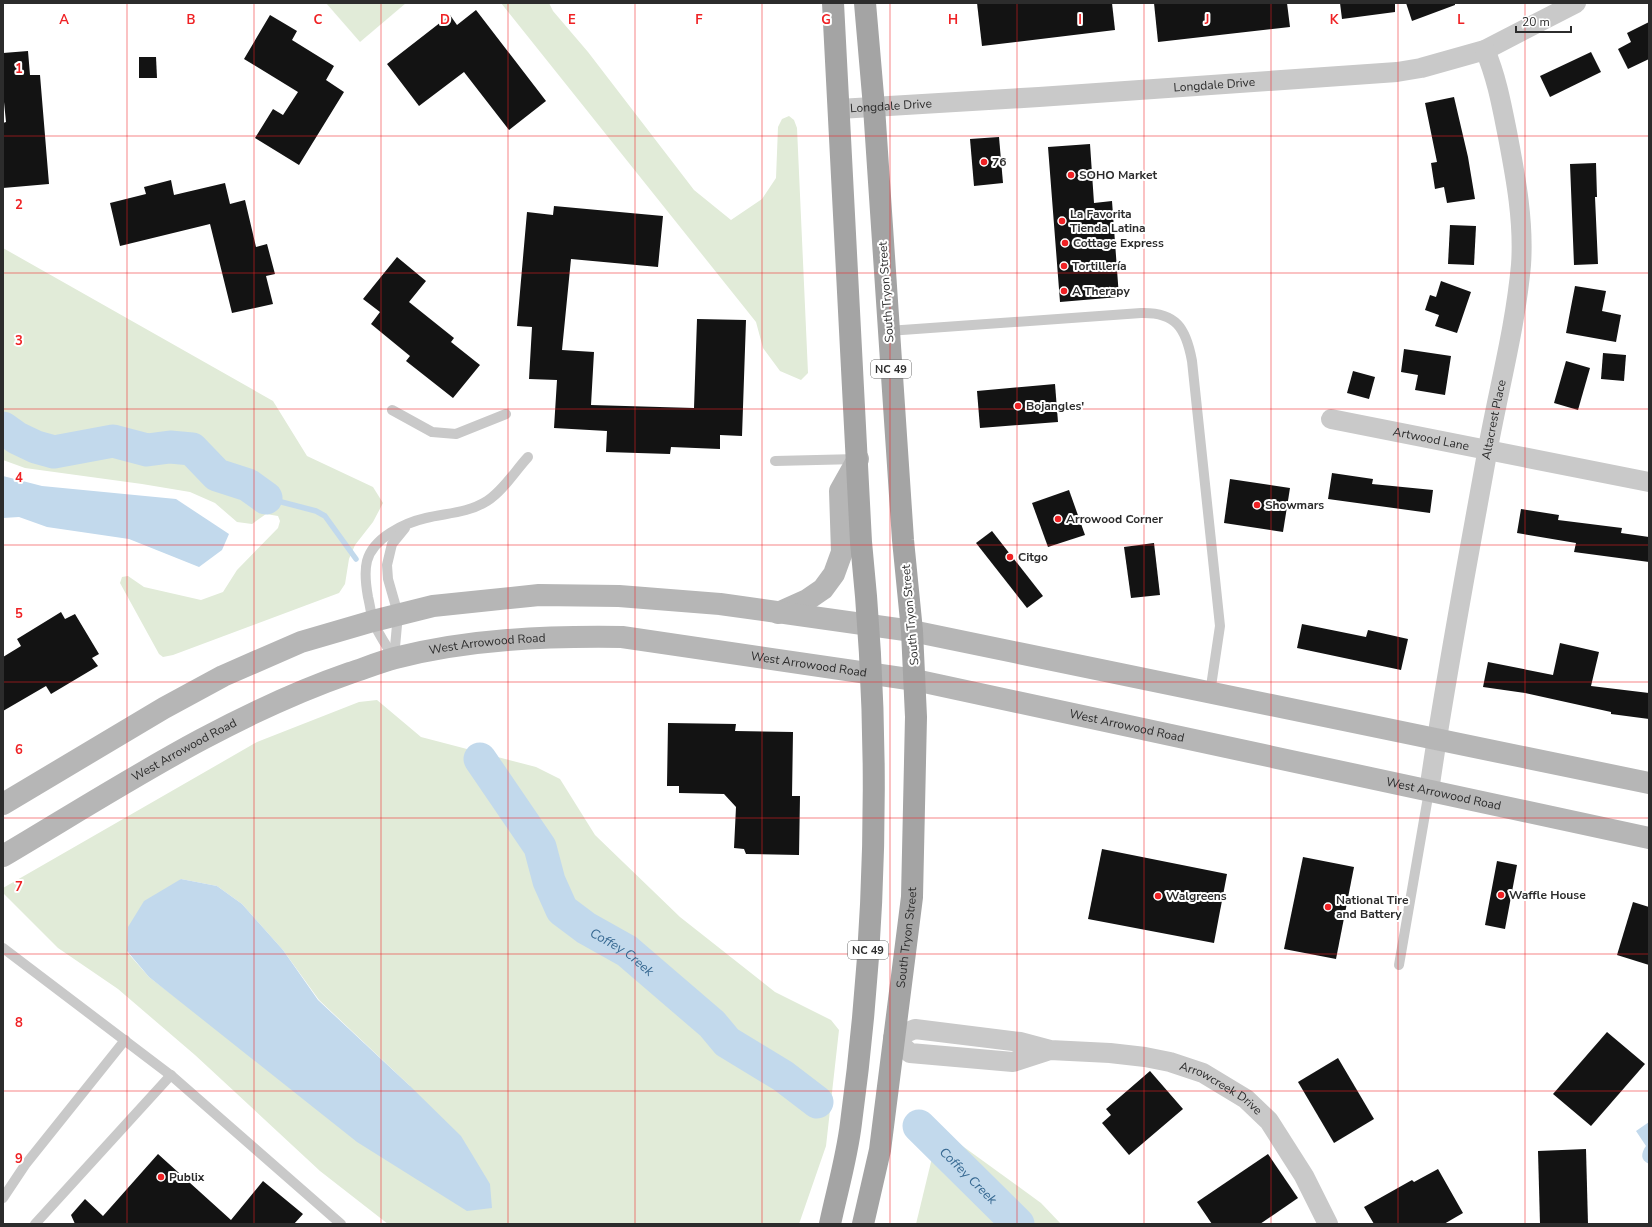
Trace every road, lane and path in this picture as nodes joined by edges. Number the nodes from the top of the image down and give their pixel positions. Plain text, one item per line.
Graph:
1 (833, 3) edge
2 (865, 3) edge
3 (1576, 3) edge
4 (1485, 50) junction
5 (874, 107) junction
6 (839, 109) junction
7 (888, 331) junction
8 (392, 410) dead end
9 (506, 414) dead end
10 (1331, 419) dead end
11 (1488, 450) junction
12 (528, 457) dead end
13 (858, 459) junction
14 (775, 461) dead end
15 (1649, 482) edge
16 (409, 524) junction
17 (778, 613) junction
18 (398, 614) junction
19 (373, 621) junction
20 (869, 626) junction
21 (912, 631) junction
22 (394, 658) junction
23 (870, 673) junction
24 (915, 680) junction
25 (1210, 693) junction
26 (1436, 740) junction
27 (1649, 783) edge
28 (1429, 792) junction
29 (3, 804) edge
30 (1649, 838) edge
31 (3, 856) edge
32 (3, 948) edge
33 (1399, 965) dead end
34 (893, 1038) junction
35 (125, 1040) junction
36 (171, 1075) junction
37 (3, 1198) edge
38 (832, 1215) edge
39 (35, 1224) edge
40 (340, 1224) edge
41 (823, 1224) edge
42 (863, 1224) edge
43 (1328, 1224) edge

1 - 6 main road, NC 49
2 - 5 main road, South Tryon Street / NC 49
3 - 4 street, Longdale Drive
4 - 5 street, Longdale Drive
4 - 11 street, Altacrest Place
5 - 6 street, Longdale Drive
5 - 7 main road, South Tryon Street / NC 49
6 - 13 main road, NC 49
7 - 21 main road, South Tryon Street / NC 49
7 - 25 lane
8 - 9 lane
10 - 11 street, Artwood Lane
11 - 15 street, Artwood Lane
11 - 26 street, Altacrest Place
12 - 16 lane
13 - 14 lane
13 - 17 main road
13 - 20 main road, NC 49
16 - 18 lane
16 - 19 lane
17 - 18 main road
17 - 20 main road
18 - 19 main road
18 - 22 lane
19 - 22 lane
19 - 29 main road
20 - 21 main road
20 - 23 main road, NC 49
21 - 24 main road, South Tryon Street / NC 49
21 - 25 main road
22 - 23 main road, West Arrowood Road
22 - 31 main road, West Arrowood Road
23 - 24 main road, West Arrowood Road
23 - 38 main road, NC 49
24 - 28 main road, West Arrowood Road
24 - 34 main road, South Tryon Street / NC 49
25 - 26 main road
26 - 27 main road
26 - 28 street, Altacrest Place
28 - 30 main road, West Arrowood Road
28 - 33 lane
32 - 35 lane
34 - 42 main road, South Tryon Street / NC 49
34 - 43 street, Arrowcreek Drive
35 - 36 lane
35 - 37 lane
36 - 39 lane
36 - 40 lane
38 - 41 lane

